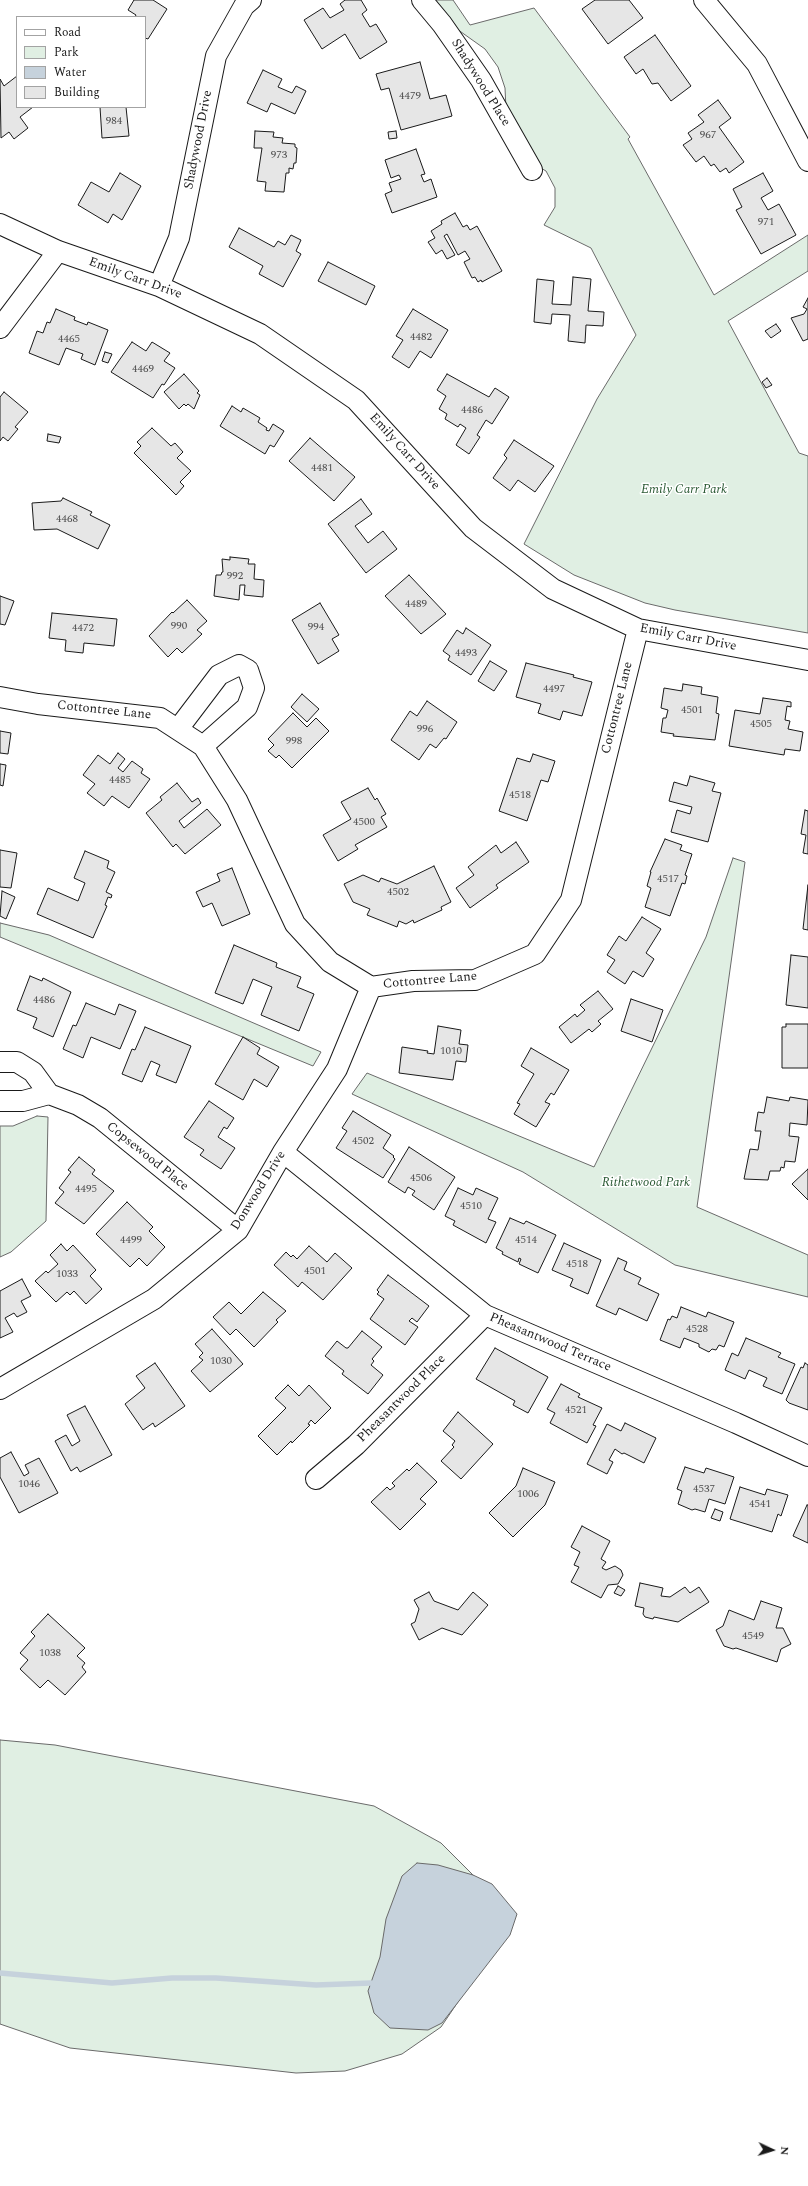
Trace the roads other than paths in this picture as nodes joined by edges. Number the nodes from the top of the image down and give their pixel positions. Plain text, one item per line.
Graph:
1 (251, 0) edge
2 (422, 0) edge
3 (704, 0) edge
4 (808, 161) edge
5 (532, 170) dead end
6 (0, 224) edge
7 (58, 251) junction
8 (159, 286) junction
9 (0, 328) edge
10 (638, 629) junction
11 (808, 660) edge
12 (0, 697) edge
13 (178, 729) junction
14 (203, 746) junction
15 (371, 987) junction
16 (0, 1062) edge
17 (49, 1094) junction
18 (0, 1101) edge
19 (283, 1152) junction
20 (238, 1230) junction
21 (485, 1315) junction
22 (0, 1389) edge
23 (808, 1456) edge
24 (316, 1478) dead end

1 - 8 street, Shadywood Drive
2 - 5 street, Shadywood Place
3 - 4 street
6 - 7 street, Emily Carr Drive
7 - 8 street, Emily Carr Drive
7 - 9 street
8 - 10 street, Emily Carr Drive
10 - 11 street, Emily Carr Drive
10 - 15 street, Cottontree Lane
12 - 13 street, Cottontree Lane
13 - 14 street, Cottontree Lane
13 - 14 street
14 - 15 street, Cottontree Lane
15 - 19 street, Donwood Drive
16 - 17 street
17 - 18 street
17 - 20 street, Copsewood Place
19 - 20 street, Donwood Drive
19 - 21 street, Pheasantwood Terrace
20 - 22 street, Donwood Drive
21 - 23 street, Pheasantwood Terrace
21 - 24 street, Pheasantwood Place

